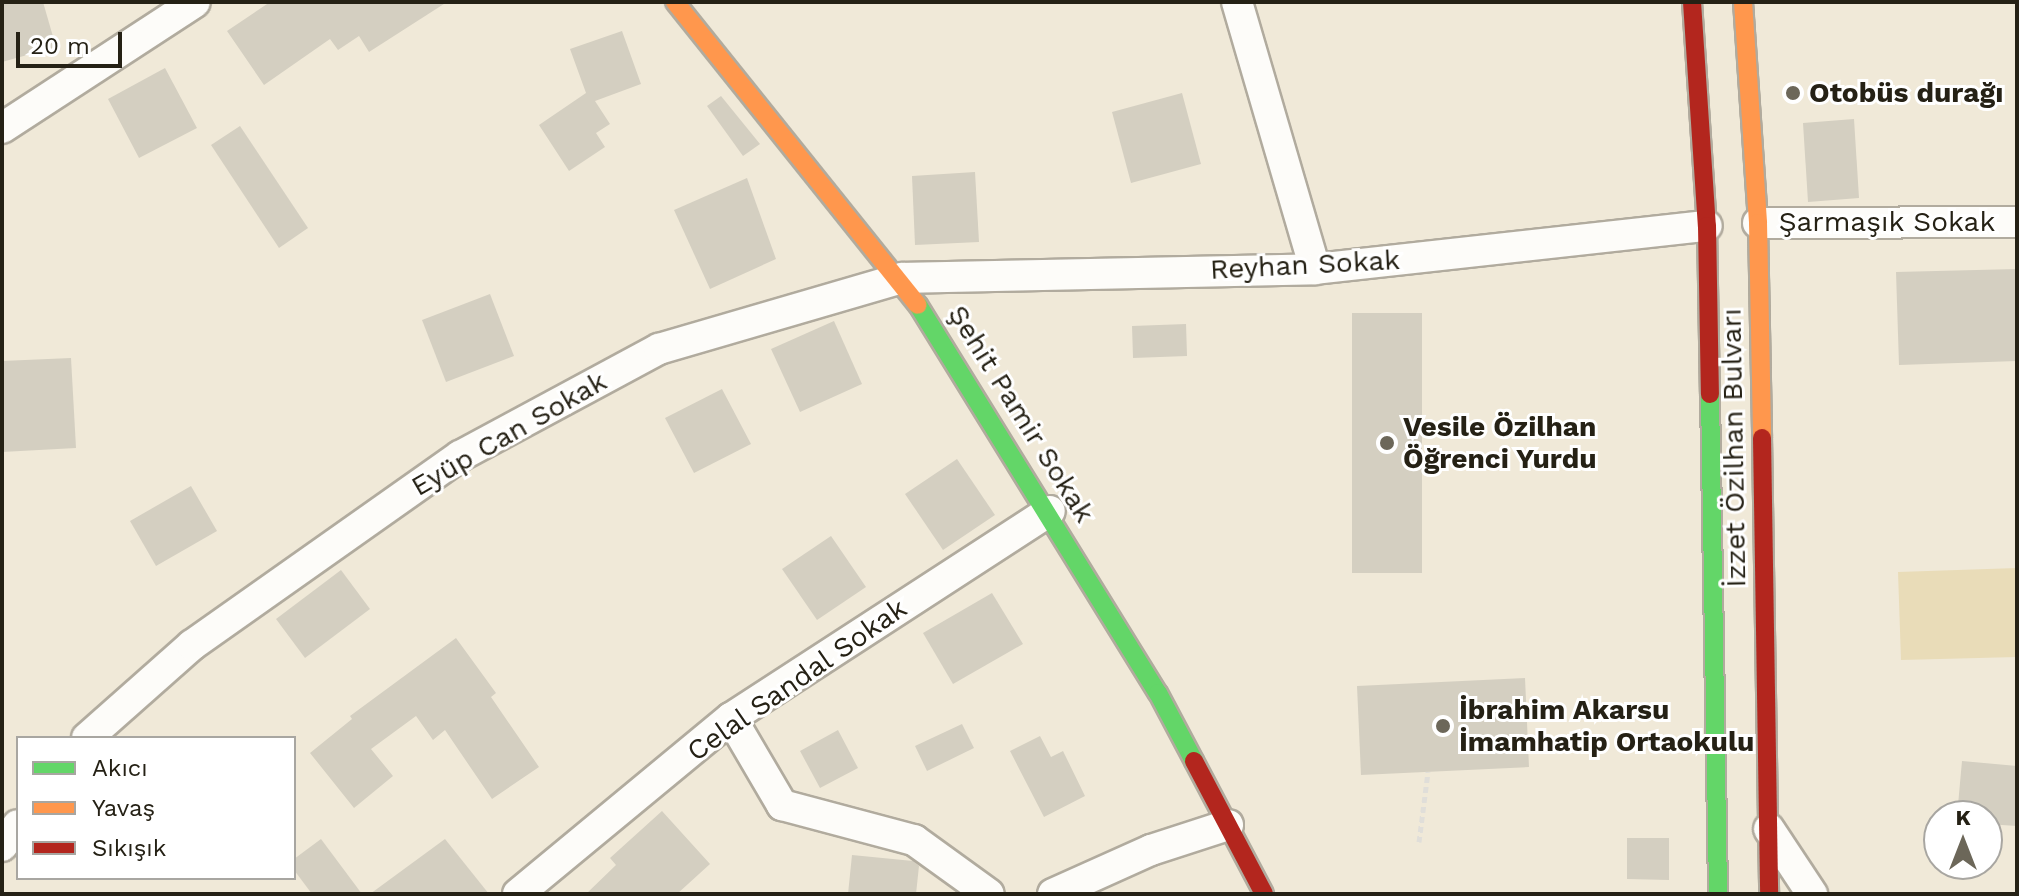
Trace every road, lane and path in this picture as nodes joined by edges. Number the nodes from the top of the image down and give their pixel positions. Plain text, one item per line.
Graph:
1 (195, 2) edge
2 (675, 2) edge
3 (1237, 2) edge
4 (1692, 2) edge
5 (1743, 2) edge
6 (2, 128) edge
7 (2017, 222) edge
8 (1758, 223) junction
9 (1707, 226) junction
10 (1315, 269) junction
11 (902, 278) junction
12 (1050, 511) junction
13 (731, 718) junction
14 (89, 736) edge
15 (1428, 772) dead end
16 (1228, 825) junction
17 (16, 828) edge
18 (1769, 829) junction
19 (1419, 842) dead end
20 (2, 846) edge
21 (518, 894) edge
22 (989, 894) edge
23 (1053, 894) edge
24 (1264, 894) edge
25 (1718, 894) edge
26 (1769, 894) edge
27 (1812, 894) edge

1 - 6 street
2 - 11 main road, Şehit Pamir Sokak
3 - 10 street
4 - 9 main road, İzzet Özilhan Bulvarı
5 - 8 main road, İzzet Özilhan Bulvarı
7 - 8 street, Şarmaşık Sokak
8 - 9 main road
8 - 18 main road, İzzet Özilhan Bulvarı
9 - 10 street, Reyhan Sokak
9 - 25 main road, İzzet Özilhan Bulvarı
10 - 11 street, Reyhan Sokak
11 - 12 main road, Şehit Pamir Sokak
11 - 14 street, Eyüp Can Sokak
12 - 13 street, Celal Sandal Sokak
12 - 16 main road, Şehit Pamir Sokak
13 - 21 street, Celal Sandal Sokak
13 - 22 street
15 - 19 path
16 - 23 street
16 - 24 main road, Şehit Pamir Sokak
17 - 20 street
18 - 26 main road, İzzet Özilhan Bulvarı
18 - 27 street

